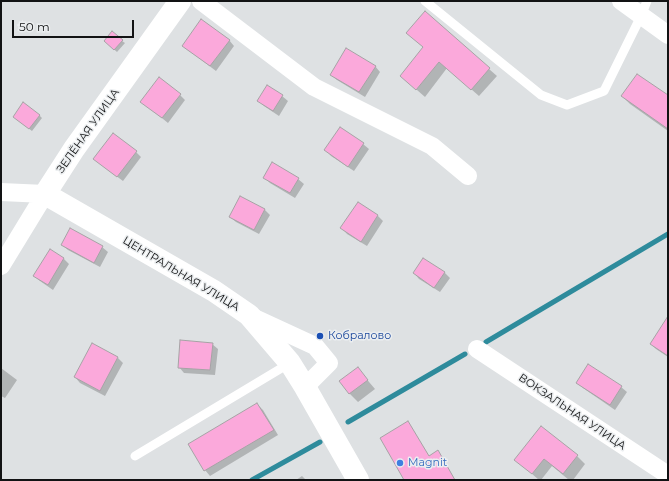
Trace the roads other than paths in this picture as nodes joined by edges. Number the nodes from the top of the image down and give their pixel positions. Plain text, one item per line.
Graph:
1 (180, 1) edge
2 (201, 1) edge
3 (425, 1) edge
4 (621, 1) edge
5 (644, 8) edge
6 (668, 35) edge
7 (468, 176) dead end
8 (1, 192) edge
9 (45, 194) junction
10 (1, 266) edge
11 (249, 315) junction
12 (477, 348) dead end
13 (290, 364) junction
14 (305, 387) junction
15 (135, 456) dead end
16 (668, 475) edge
17 (358, 480) edge

1 - 9 street, ЗЕЛЁНАЯ УЛИЦА
2 - 7 street
3 - 5 lane
4 - 5 street
5 - 6 street
8 - 9 street
9 - 10 street, ЗЕЛЁНАЯ УЛИЦА
9 - 11 street, ЦЕНТРАЛЬНАЯ УЛИЦА
11 - 13 street, ЦЕНТРАЛЬНАЯ УЛИЦА
11 - 14 street
12 - 16 street, ВОКЗАЛЬНАЯ УЛИЦА
13 - 14 street, ЦЕНТРАЛЬНАЯ УЛИЦА
13 - 15 lane
14 - 17 street, ЦЕНТРАЛЬНАЯ УЛИЦА

